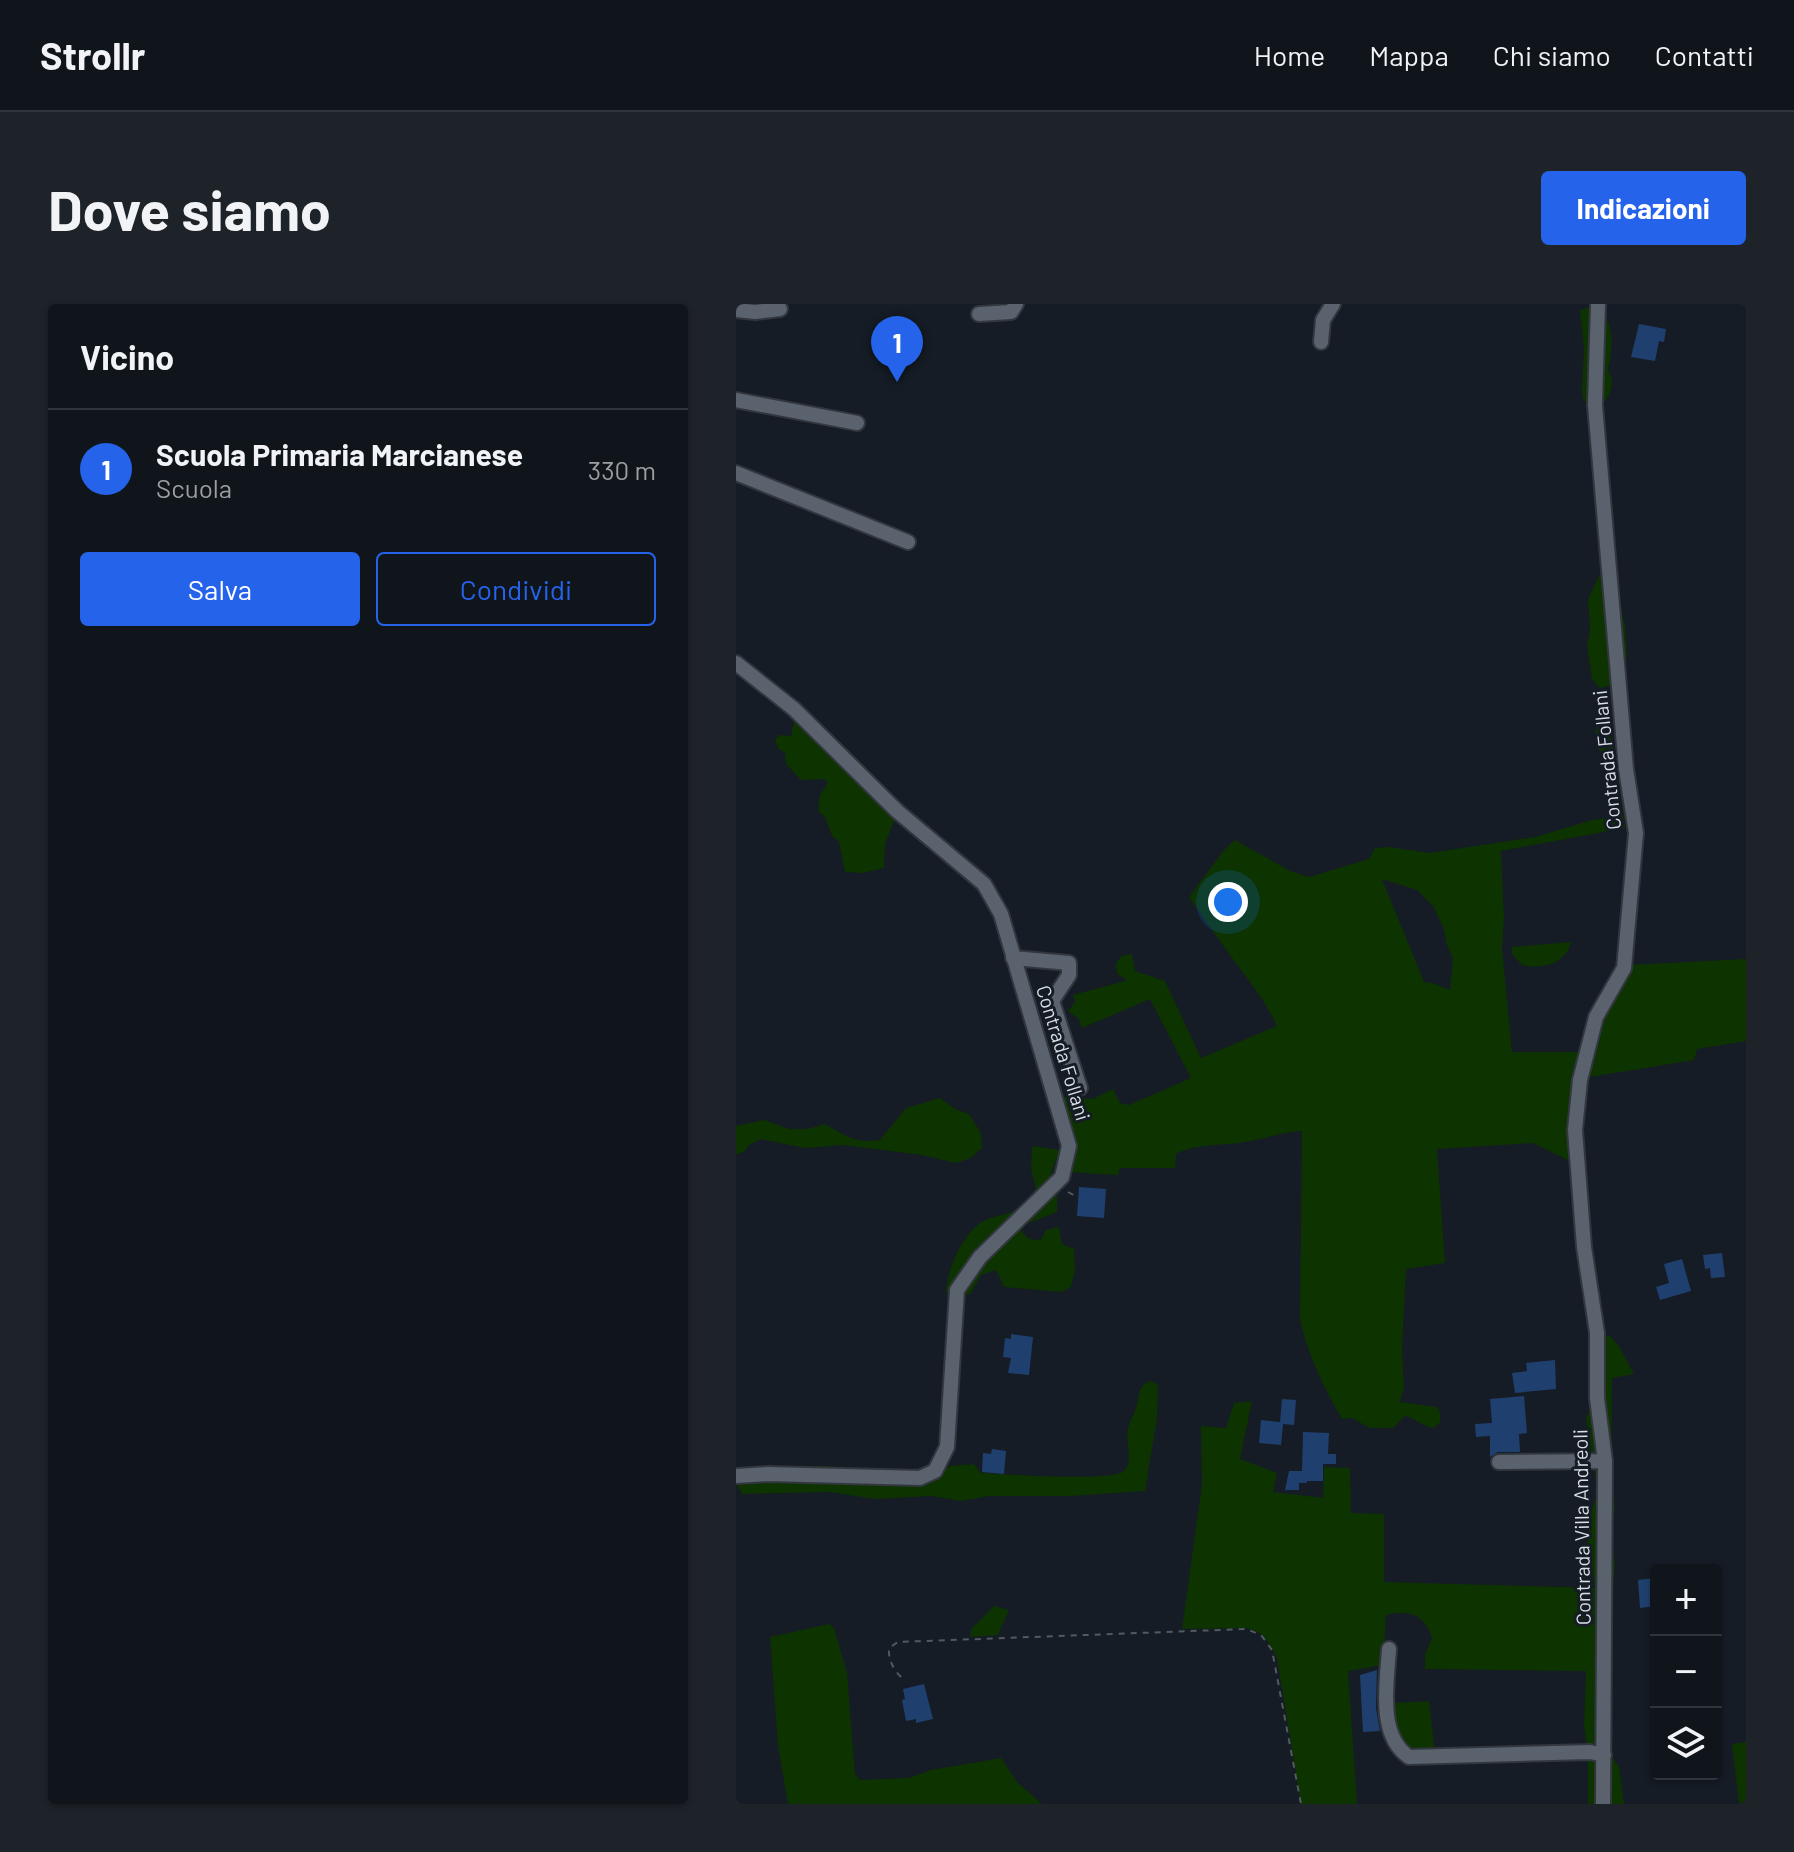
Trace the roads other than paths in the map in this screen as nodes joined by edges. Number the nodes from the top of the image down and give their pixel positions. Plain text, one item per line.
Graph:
1 (1016, 304) edge
2 (1333, 304) edge
3 (1598, 304) edge
4 (780, 309) dead end
5 (736, 310) edge
6 (979, 314) dead end
7 (1321, 342) dead end
8 (736, 400) edge
9 (857, 423) dead end
10 (736, 473) edge
11 (908, 542) dead end
12 (736, 663) edge
13 (1013, 958) junction
14 (1080, 1088) dead end
15 (1580, 1203) joint
16 (1605, 1461) junction
17 (1499, 1462) dead end
18 (736, 1476) edge
19 (1389, 1649) dead end
20 (1604, 1755) junction
21 (1603, 1804) edge

1 - 6 street
2 - 7 street
3 - 15 street, Contrada Follani
4 - 5 street
8 - 9 street
10 - 11 street
12 - 13 street, Contrada Follani
13 - 14 street
13 - 18 street, Contrada Follani
15 - 16 street, Contrada Villa Andreoli
16 - 17 street
16 - 20 street, Contrada Villa Andreoli
19 - 20 street
20 - 21 street, Contrada Villa Andreoli

